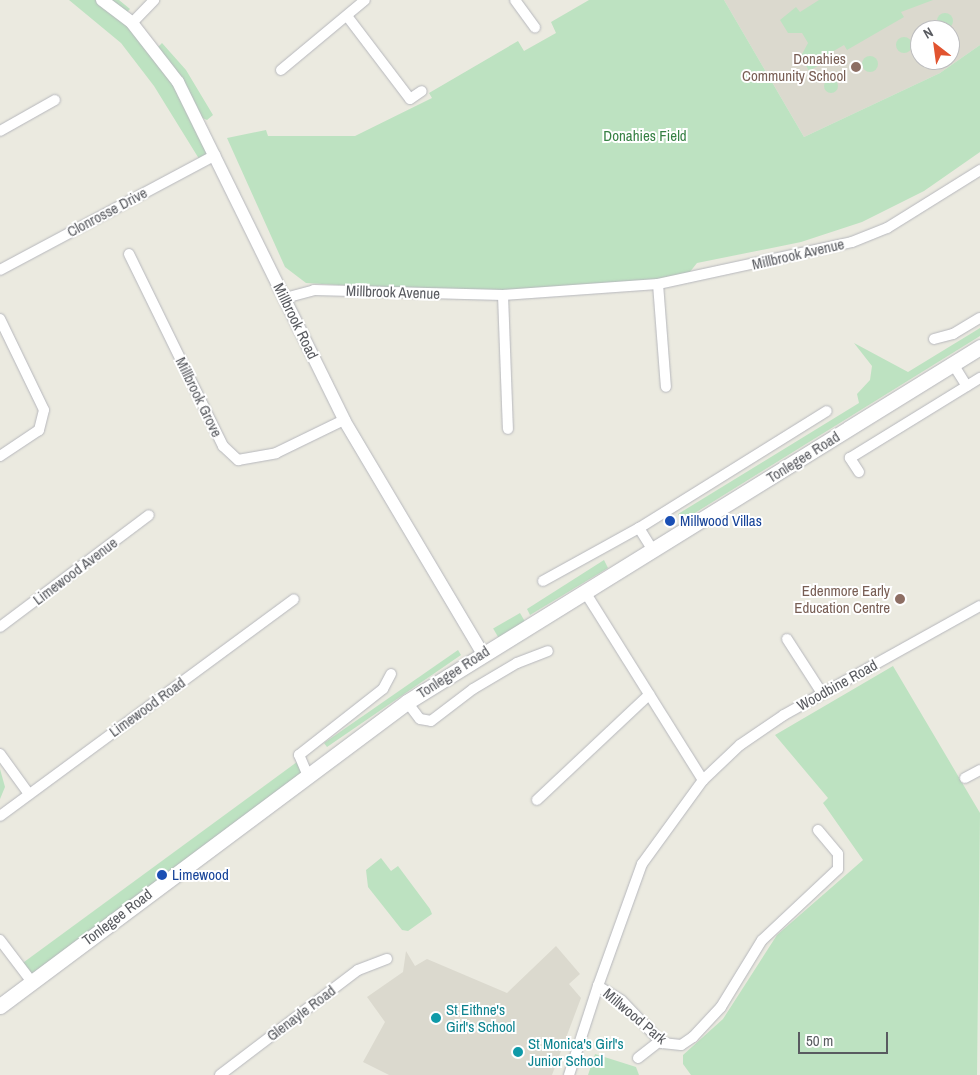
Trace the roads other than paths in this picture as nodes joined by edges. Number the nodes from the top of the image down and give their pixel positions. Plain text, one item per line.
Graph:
1 (102, 0) edge
2 (154, 0) edge
3 (365, 0) edge
4 (515, 0) edge
5 (347, 16) junction
6 (132, 23) junction
7 (535, 28) dead end
8 (281, 70) dead end
9 (422, 91) dead end
10 (55, 100) dead end
11 (0, 131) edge
12 (215, 155) junction
13 (980, 170) edge
14 (129, 254) dead end
15 (0, 270) edge
16 (658, 284) junction
17 (503, 295) junction
18 (285, 298) junction
19 (980, 318) edge
20 (0, 320) edge
21 (934, 339) dead end
22 (980, 347) edge
23 (953, 364) junction
24 (980, 378) edge
25 (967, 386) junction
26 (666, 387) dead end
27 (827, 411) dead end
28 (344, 420) junction
29 (508, 429) dead end
30 (0, 456) edge
31 (858, 472) dead end
32 (149, 515) dead end
33 (639, 528) junction
34 (653, 550) junction
35 (544, 581) dead end
36 (585, 592) junction
37 (294, 599) dead end
38 (980, 606) edge
39 (0, 627) edge
40 (787, 639) dead end
41 (548, 651) dead end
42 (482, 652) junction
43 (391, 674) dead end
44 (822, 693) junction
45 (649, 695) junction
46 (407, 702) junction
47 (0, 754) edge
48 (980, 770) edge
49 (308, 776) junction
50 (965, 778) dead end
51 (703, 780) junction
52 (29, 794) junction
53 (537, 800) dead end
54 (0, 816) edge
55 (818, 830) dead end
56 (0, 940) edge
57 (386, 959) dead end
58 (32, 982) junction
59 (598, 986) junction
60 (0, 1006) edge
61 (660, 1041) junction
62 (638, 1058) dead end
63 (220, 1075) edge
64 (570, 1075) edge

1 - 6 street, Millbrook Road
2 - 6 street
3 - 5 street
4 - 7 street
5 - 8 street
5 - 9 street
6 - 12 street, Millbrook Road
10 - 11 street
12 - 15 street, Clonrosse Drive
12 - 18 street, Millbrook Road
13 - 16 street, Millbrook Avenue
14 - 28 street, Millbrook Grove
16 - 17 street, Millbrook Avenue
16 - 26 street
17 - 18 street, Millbrook Avenue
17 - 29 street
18 - 28 street, Millbrook Road
19 - 21 street
20 - 30 street
22 - 23 main road, Tonlegee Road
23 - 25 street
23 - 34 main road, Tonlegee Road
24 - 25 street, Tonlegee Road
25 - 31 street, Tonlegee Road
27 - 33 street, Tonlegee Road
28 - 42 street, Millbrook Road
32 - 39 street, Limewood Avenue
33 - 34 street
33 - 35 street, Tonlegee Road
34 - 36 main road, Tonlegee Road
36 - 42 main road, Tonlegee Road
36 - 45 street
37 - 52 street, Limewood Road
38 - 44 street, Woodbine Road
40 - 44 street
41 - 46 street, Tonlegee Road
42 - 46 main road, Tonlegee Road
43 - 49 street
44 - 51 street, Woodbine Road
45 - 51 street
45 - 53 street
46 - 49 main road, Tonlegee Road
47 - 52 street
48 - 50 street
49 - 58 main road, Tonlegee Road
51 - 59 street, Millwood Park
52 - 54 street, Limewood Road
55 - 61 street, Millwood Park
56 - 58 street
57 - 63 street, Glenayle Road
58 - 60 main road, Tonlegee Road
59 - 61 street, Millwood Park
59 - 64 street
61 - 62 street

